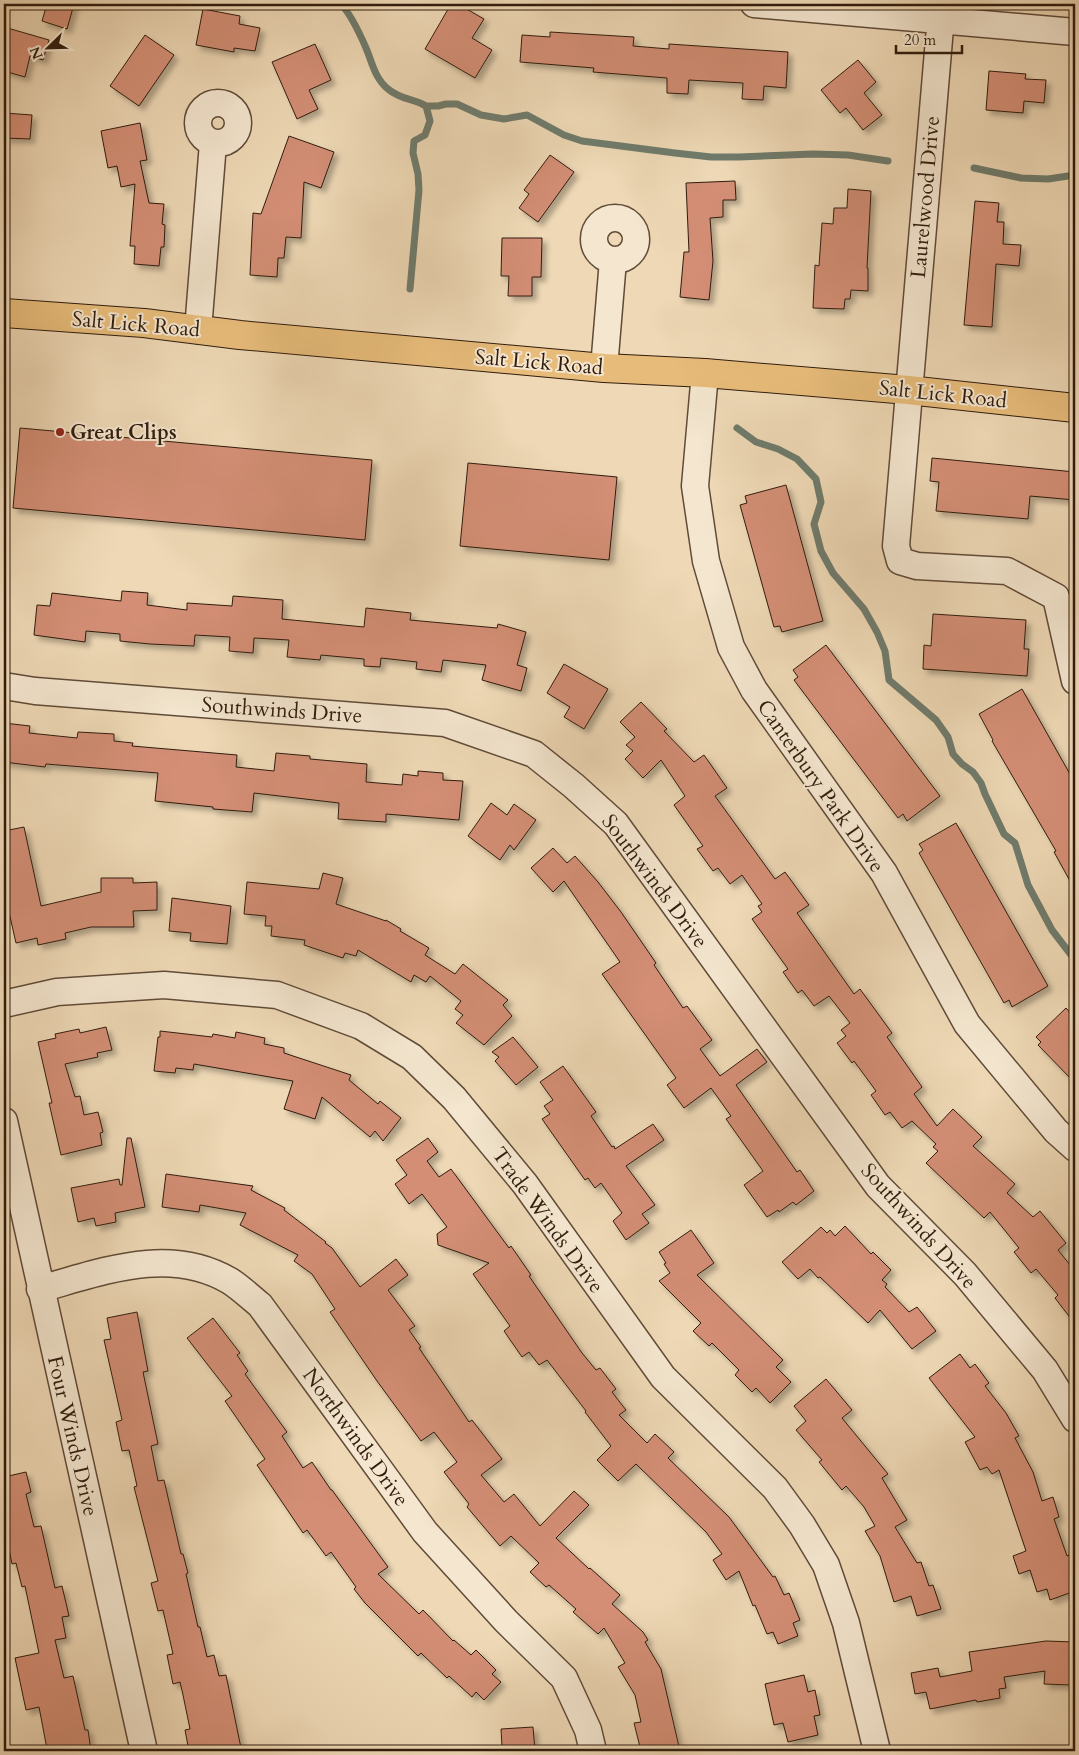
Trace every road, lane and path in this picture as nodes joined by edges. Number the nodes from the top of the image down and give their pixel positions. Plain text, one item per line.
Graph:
1 (754, 4) edge
2 (941, 12) edge
3 (1075, 32) edge
4 (213, 143) dead end
5 (613, 260) dead end
6 (4, 313) edge
7 (198, 330) junction
8 (604, 368) junction
9 (705, 373) junction
10 (908, 390) junction
11 (1075, 408) edge
12 (1066, 596) edge
13 (1075, 681) edge
14 (4, 686) edge
15 (4, 1004) edge
16 (4, 1121) edge
17 (1075, 1148) edge
18 (40, 1289) junction
19 (1075, 1419) edge
20 (144, 1751) edge
21 (593, 1751) edge
22 (877, 1751) edge

1 - 2 street
2 - 3 street
2 - 10 street, Laurelwood Drive
4 - 7 street
5 - 8 street
6 - 7 main road, Salt Lick Road
7 - 8 main road, Salt Lick Road
8 - 9 main road, Salt Lick Road
9 - 10 main road, Salt Lick Road
9 - 17 street, Canterbury Park Drive
10 - 11 main road, Salt Lick Road
10 - 12 street, Laurelwood Drive
12 - 13 street
14 - 19 street, Southwinds Drive
15 - 22 street, Trade Winds Drive
16 - 18 street, Four Winds Drive
18 - 20 street, Four Winds Drive
18 - 21 street, Northwinds Drive

